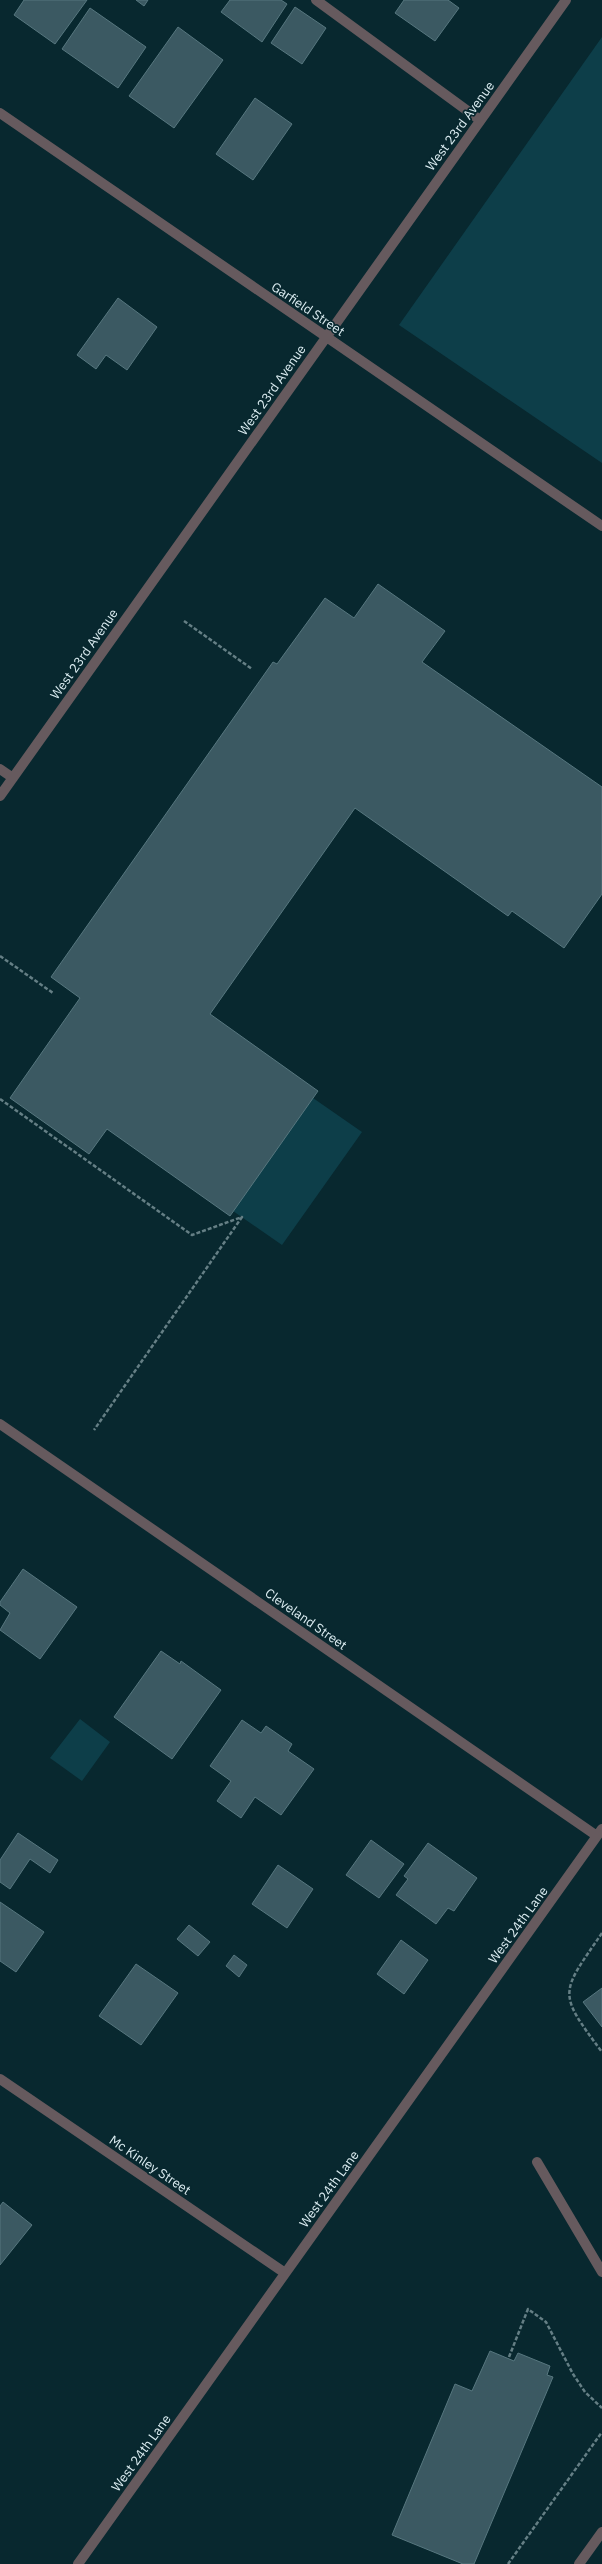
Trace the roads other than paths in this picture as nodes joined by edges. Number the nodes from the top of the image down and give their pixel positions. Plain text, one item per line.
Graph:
1 (316, 0) edge
2 (566, 0) edge
3 (0, 113) edge
4 (480, 120) junction
5 (325, 336) junction
6 (602, 526) edge
7 (0, 769) edge
8 (13, 778) junction
9 (0, 796) edge
10 (0, 1424) edge
11 (600, 1833) edge
12 (0, 2079) edge
13 (537, 2162) dead end
14 (602, 2272) edge
15 (285, 2273) junction
16 (602, 2532) edge
17 (78, 2564) edge
18 (579, 2564) edge

1 - 4 street
2 - 4 street, West 23rd Avenue
3 - 5 street, Garfield Street
4 - 5 street, West 23rd Avenue
5 - 6 street, Garfield Street
5 - 8 street, West 23rd Avenue
7 - 8 street
8 - 9 street, West 23rd Avenue
10 - 11 street, Cleveland Street
11 - 15 street, West 24th Lane
12 - 15 street, Mc Kinley Street
13 - 14 street
15 - 17 street, West 24th Lane
16 - 18 street

